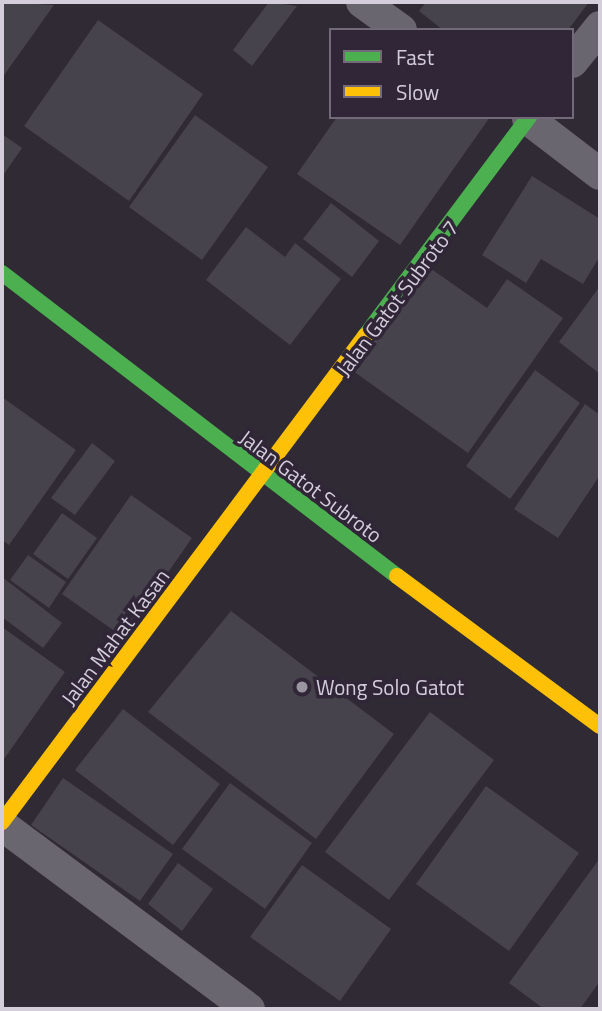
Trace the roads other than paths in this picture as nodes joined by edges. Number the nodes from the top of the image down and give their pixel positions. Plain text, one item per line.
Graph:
1 (362, 2) edge
2 (600, 27) edge
3 (398, 28) edge
4 (574, 60) edge
5 (526, 119) edge
6 (528, 119) edge
7 (600, 174) edge
8 (2, 273) edge
9 (261, 476) junction
10 (600, 726) edge
11 (2, 824) edge
12 (249, 1009) edge

1 - 3 street
2 - 4 street
5 - 9 street, Jalan Gatot Subroto 7
6 - 7 street
8 - 9 street, Jalan Gatot Subroto
9 - 10 street, Jalan Gatot Subroto
9 - 11 street, Jalan Mahat Kasan
11 - 12 street

